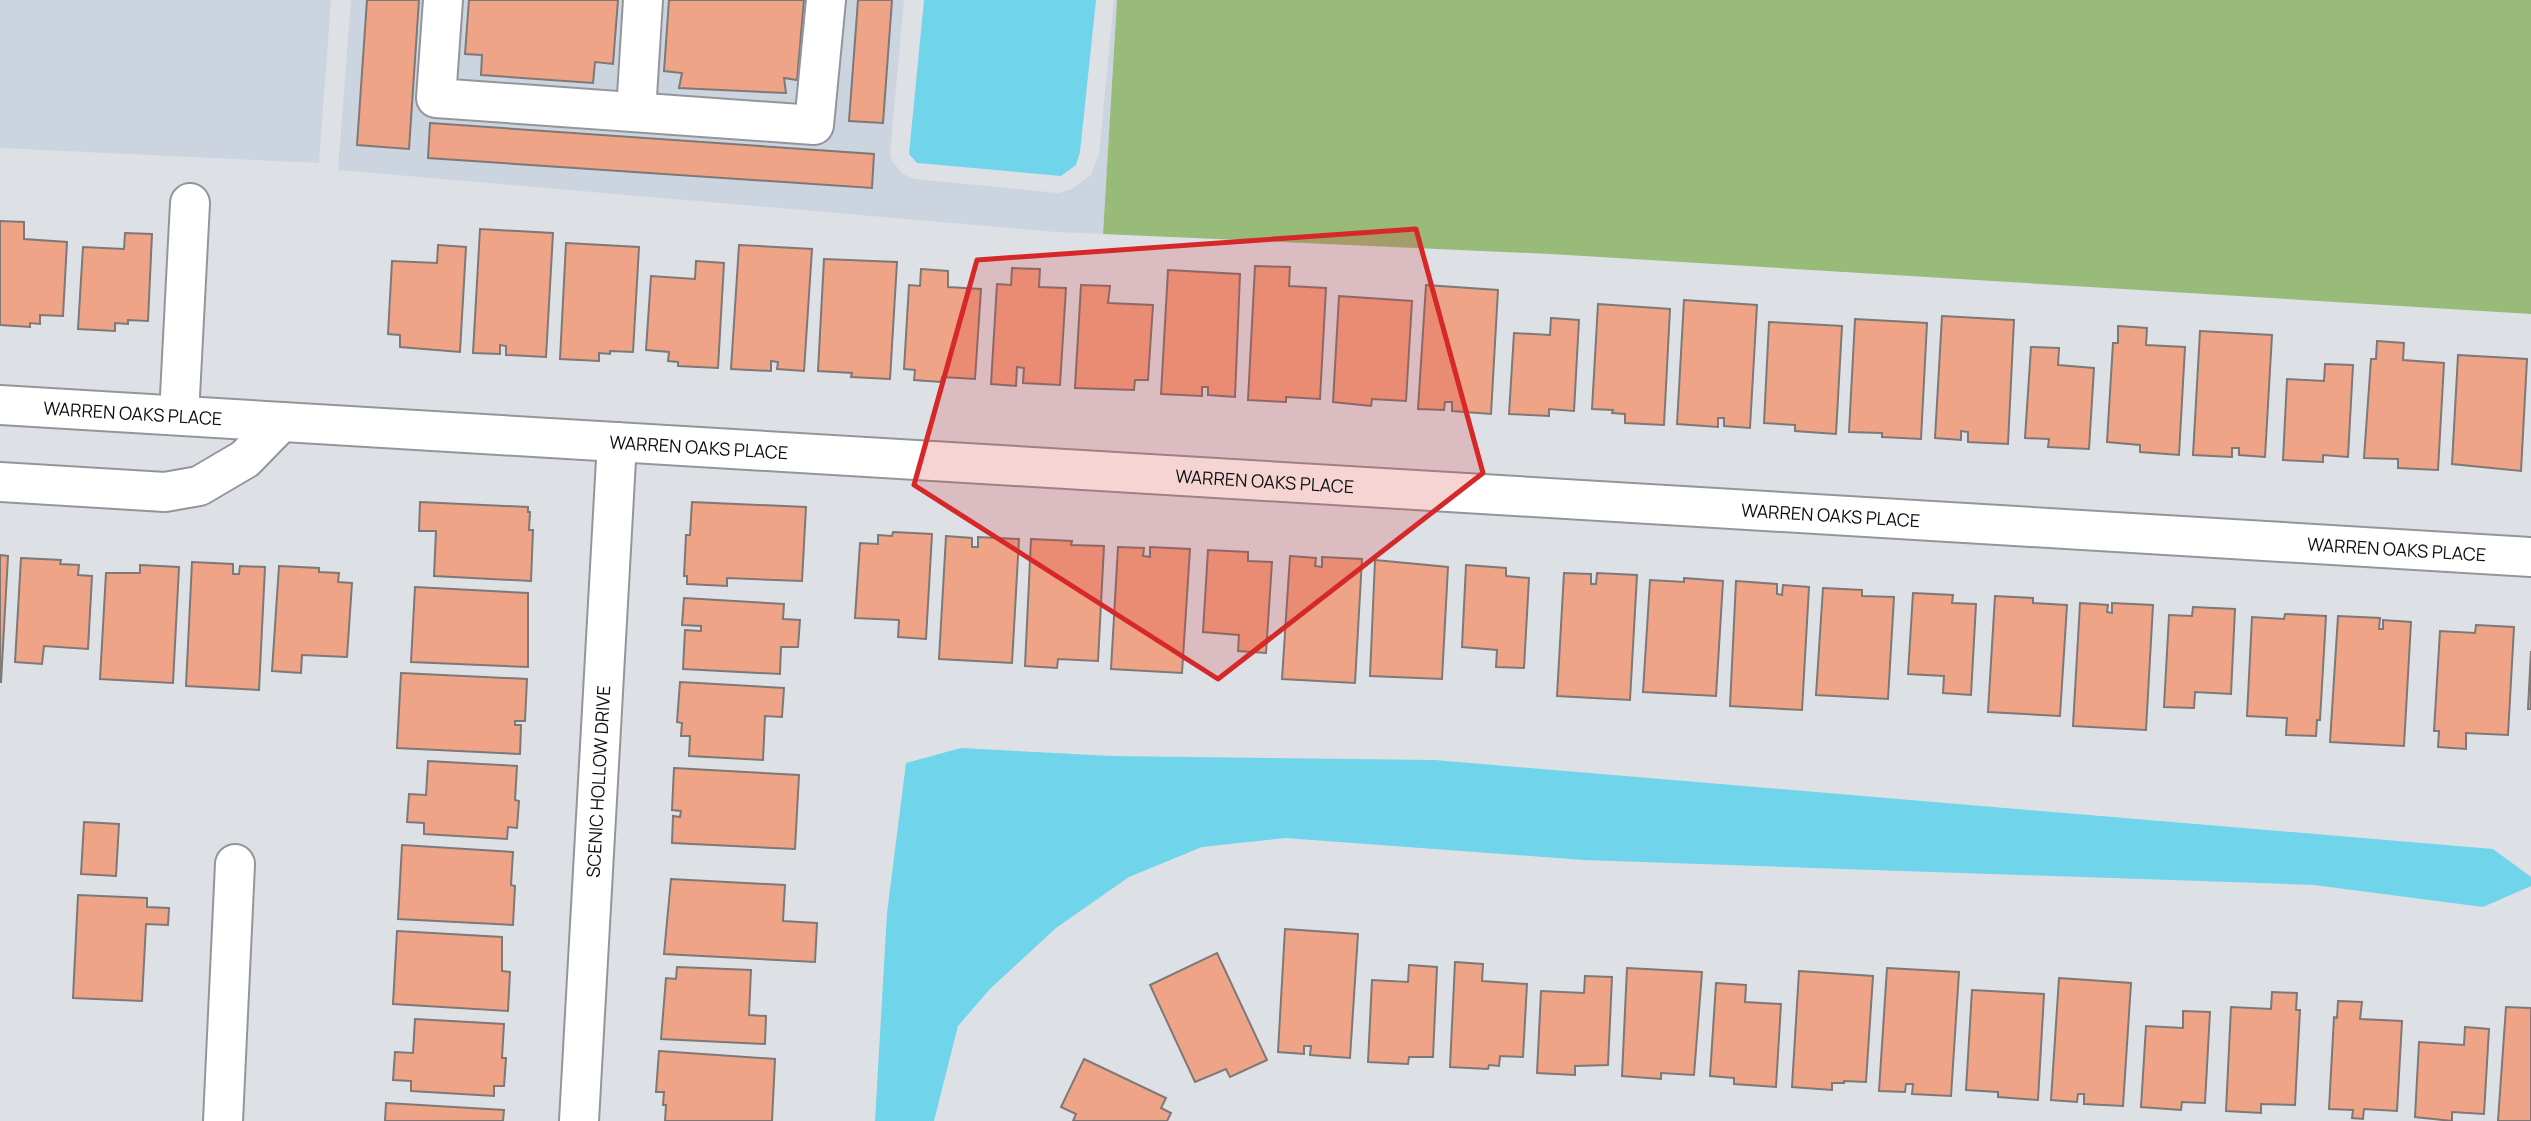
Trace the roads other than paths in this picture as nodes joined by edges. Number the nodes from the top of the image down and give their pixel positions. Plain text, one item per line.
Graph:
1 (443, 0) edge
2 (643, 0) edge
3 (826, 0) edge
4 (636, 112) junction
5 (190, 203) dead end
6 (0, 405) edge
7 (178, 415) junction
8 (281, 422) junction
9 (617, 442) junction
10 (0, 482) edge
11 (2531, 557) edge
12 (235, 864) dead end
13 (223, 1121) edge
14 (579, 1121) edge

1 - 4 street
2 - 4 street
3 - 4 street
5 - 7 street
6 - 7 street, WARREN OAKS PLACE
7 - 8 street, WARREN OAKS PLACE
8 - 9 street, WARREN OAKS PLACE
8 - 10 street
9 - 11 street, WARREN OAKS PLACE
9 - 14 street, SCENIC HOLLOW DRIVE
12 - 13 street

